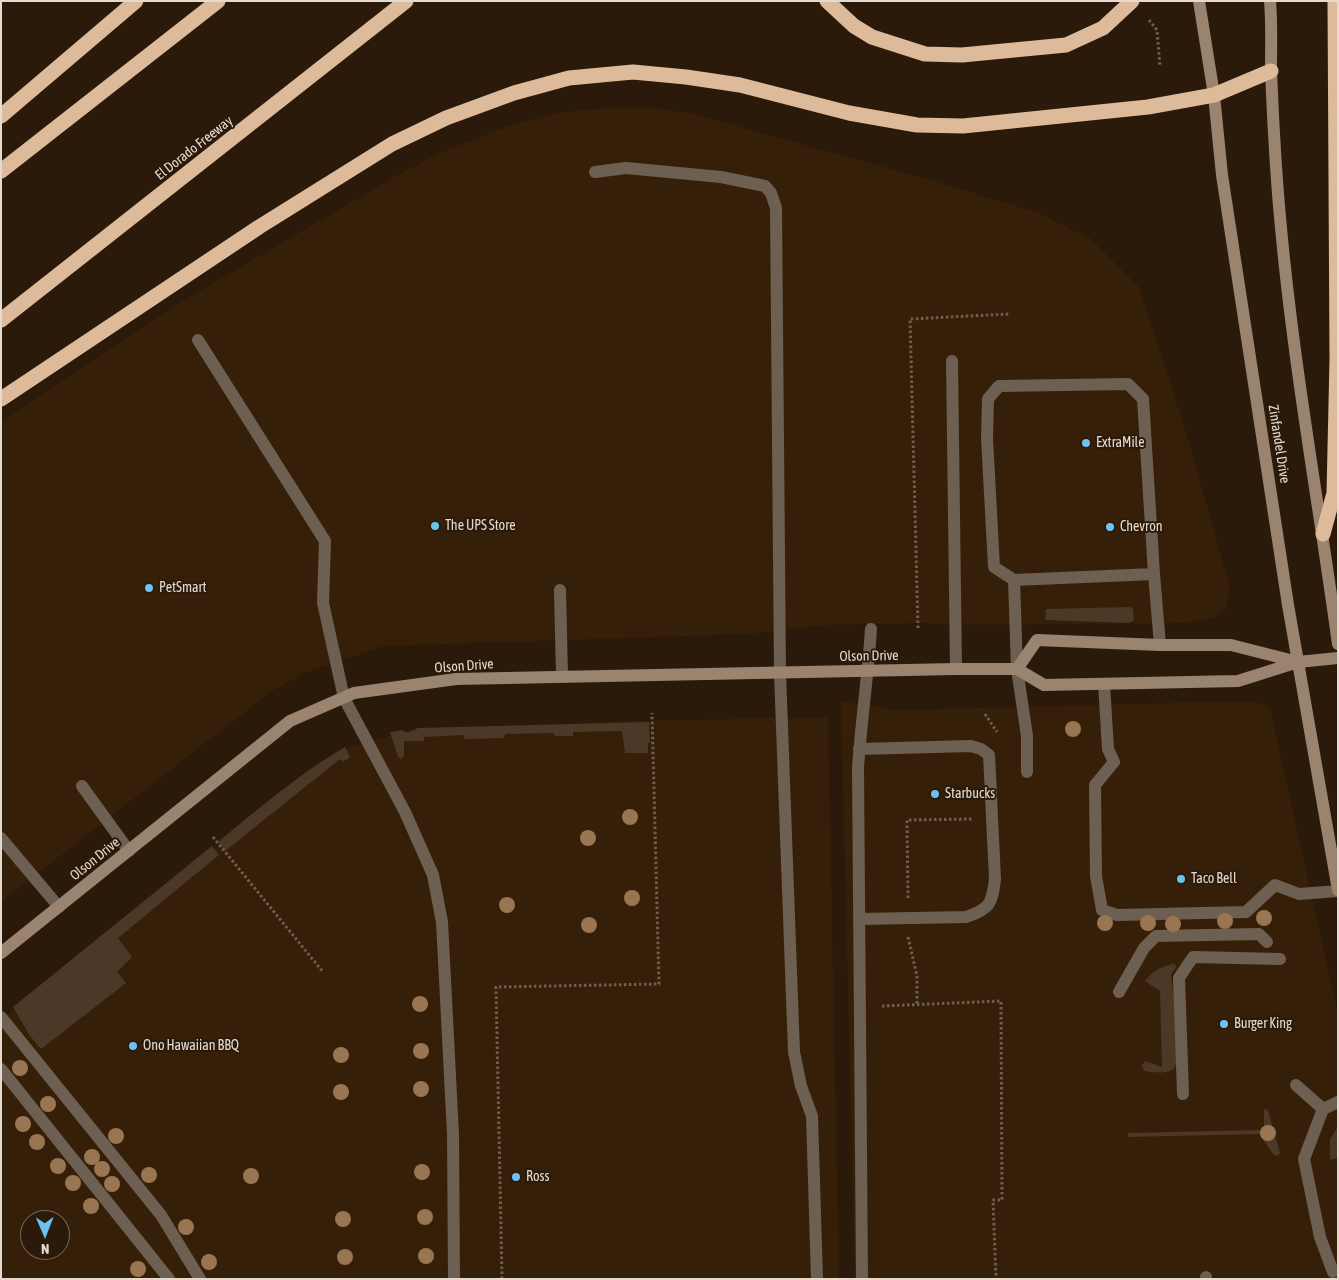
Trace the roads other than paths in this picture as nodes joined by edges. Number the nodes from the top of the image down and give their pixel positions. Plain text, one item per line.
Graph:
1 (136, 1) edge
2 (218, 1) edge
3 (406, 1) edge
4 (826, 1) edge
5 (1132, 1) edge
6 (1199, 1) edge
7 (1270, 1) edge
8 (1335, 1) edge
9 (1271, 71) junction
10 (1214, 95) junction
11 (1, 116) edge
12 (1, 171) edge
13 (595, 172) dead end
14 (1, 320) edge
15 (198, 340) dead end
16 (952, 361) dead end
17 (1, 399) edge
18 (1323, 534) junction
19 (1154, 574) junction
20 (1014, 580) junction
21 (560, 590) dead end
22 (871, 629) dead end
23 (1338, 644) edge
24 (1160, 645) junction
25 (1338, 658) edge
26 (1298, 662) junction
27 (1017, 669) junction
28 (956, 670) junction
29 (869, 672) junction
30 (780, 673) junction
31 (562, 676) junction
32 (1104, 684) junction
33 (344, 698) junction
34 (859, 749) junction
35 (1028, 772) dead end
36 (82, 786) dead end
37 (1, 838) edge
38 (129, 851) junction
39 (1338, 890) edge
40 (59, 907) junction
41 (859, 920) junction
42 (1267, 942) dead end
43 (1, 953) edge
44 (1280, 959) dead end
45 (1119, 992) dead end
46 (1, 1017) edge
47 (1, 1070) edge
48 (1296, 1085) dead end
49 (1183, 1094) dead end
50 (1338, 1102) edge
51 (1323, 1109) junction
52 (1333, 1272) dead end
53 (168, 1279) edge
54 (200, 1279) edge
55 (454, 1279) edge
56 (817, 1279) edge
57 (862, 1279) edge

1 - 11 highway
2 - 12 highway
3 - 14 highway, El Dorado Freeway
4 - 5 highway
6 - 10 street, Zinfandel Drive
7 - 9 street, Zinfandel Drive
8 - 18 highway
9 - 10 highway
9 - 18 street, Zinfandel Drive
10 - 17 highway
10 - 26 street, Zinfandel Drive
13 - 30 lane
15 - 33 lane
16 - 28 lane
18 - 23 street, Zinfandel Drive
19 - 20 lane
19 - 20 lane
19 - 24 lane
20 - 27 lane
21 - 31 lane
22 - 29 lane
24 - 26 street
24 - 27 street
25 - 26 street
26 - 32 street
26 - 39 street, Zinfandel Drive
27 - 28 street, Olson Drive
27 - 32 street
27 - 35 lane
28 - 29 street, Olson Drive
29 - 30 street, Olson Drive
29 - 34 lane
30 - 31 street, Olson Drive
30 - 56 lane
31 - 33 street, Olson Drive
32 - 39 lane
33 - 38 street, Olson Drive
33 - 55 lane
34 - 41 lane
34 - 41 lane
36 - 38 lane
37 - 40 lane
38 - 40 street, Olson Drive
40 - 43 street, Olson Drive
41 - 57 lane
42 - 45 lane
44 - 49 lane
46 - 54 lane
47 - 53 lane
48 - 51 lane
50 - 51 lane
51 - 52 lane

